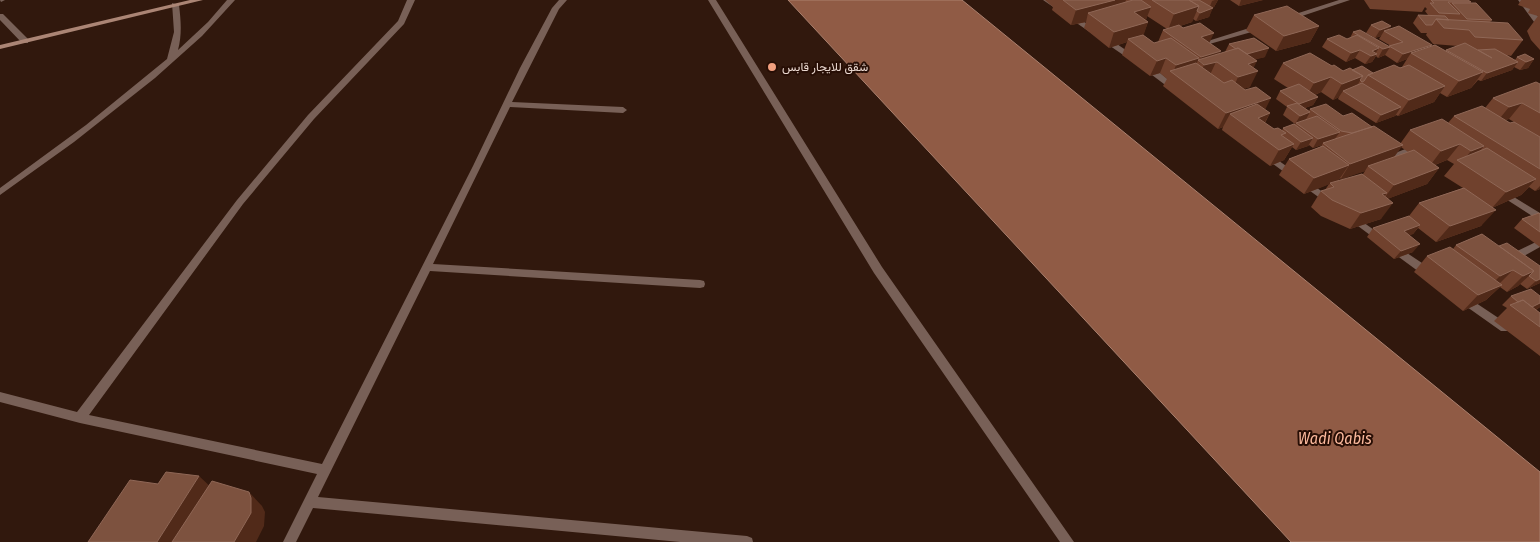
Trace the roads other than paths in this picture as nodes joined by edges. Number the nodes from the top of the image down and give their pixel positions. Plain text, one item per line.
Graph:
1 (199, 0) edge
2 (231, 0) edge
3 (411, 0) edge
4 (563, 0) edge
5 (712, 0) edge
6 (1047, 0) edge
7 (1346, 0) edge
8 (1522, 0) edge
9 (175, 5) junction
10 (0, 16) edge
11 (1281, 20) edge
12 (1272, 23) edge
13 (1540, 24) edge
14 (25, 41) junction
15 (0, 47) edge
16 (1187, 49) edge
17 (170, 62) junction
18 (1179, 91) edge
19 (506, 104) junction
20 (623, 110) dead end
21 (1425, 145) edge
22 (1257, 148) edge
23 (1373, 164) edge
24 (1491, 186) edge
25 (0, 192) edge
26 (1540, 218) edge
27 (1540, 243) edge
28 (1505, 262) edge
29 (426, 267) junction
30 (1436, 278) edge
31 (700, 284) dead end
32 (1460, 296) edge
33 (1516, 336) dead end
34 (0, 397) edge
35 (80, 418) junction
36 (324, 470) junction
37 (310, 502) junction
38 (289, 542) edge
39 (747, 542) edge
40 (1068, 542) edge

1 - 9 main road
2 - 17 street
3 - 35 street
4 - 19 street
5 - 40 street
6 - 18 street
7 - 11 street
8 - 13 street
9 - 14 main road
9 - 17 street
10 - 14 street
12 - 16 street
14 - 15 main road
17 - 25 street
19 - 20 street
19 - 29 street
21 - 23 street
22 - 30 street
24 - 26 street
27 - 28 street
29 - 31 street
29 - 36 street
32 - 33 street
34 - 35 street
35 - 36 street
36 - 37 street
37 - 38 street
37 - 39 street

